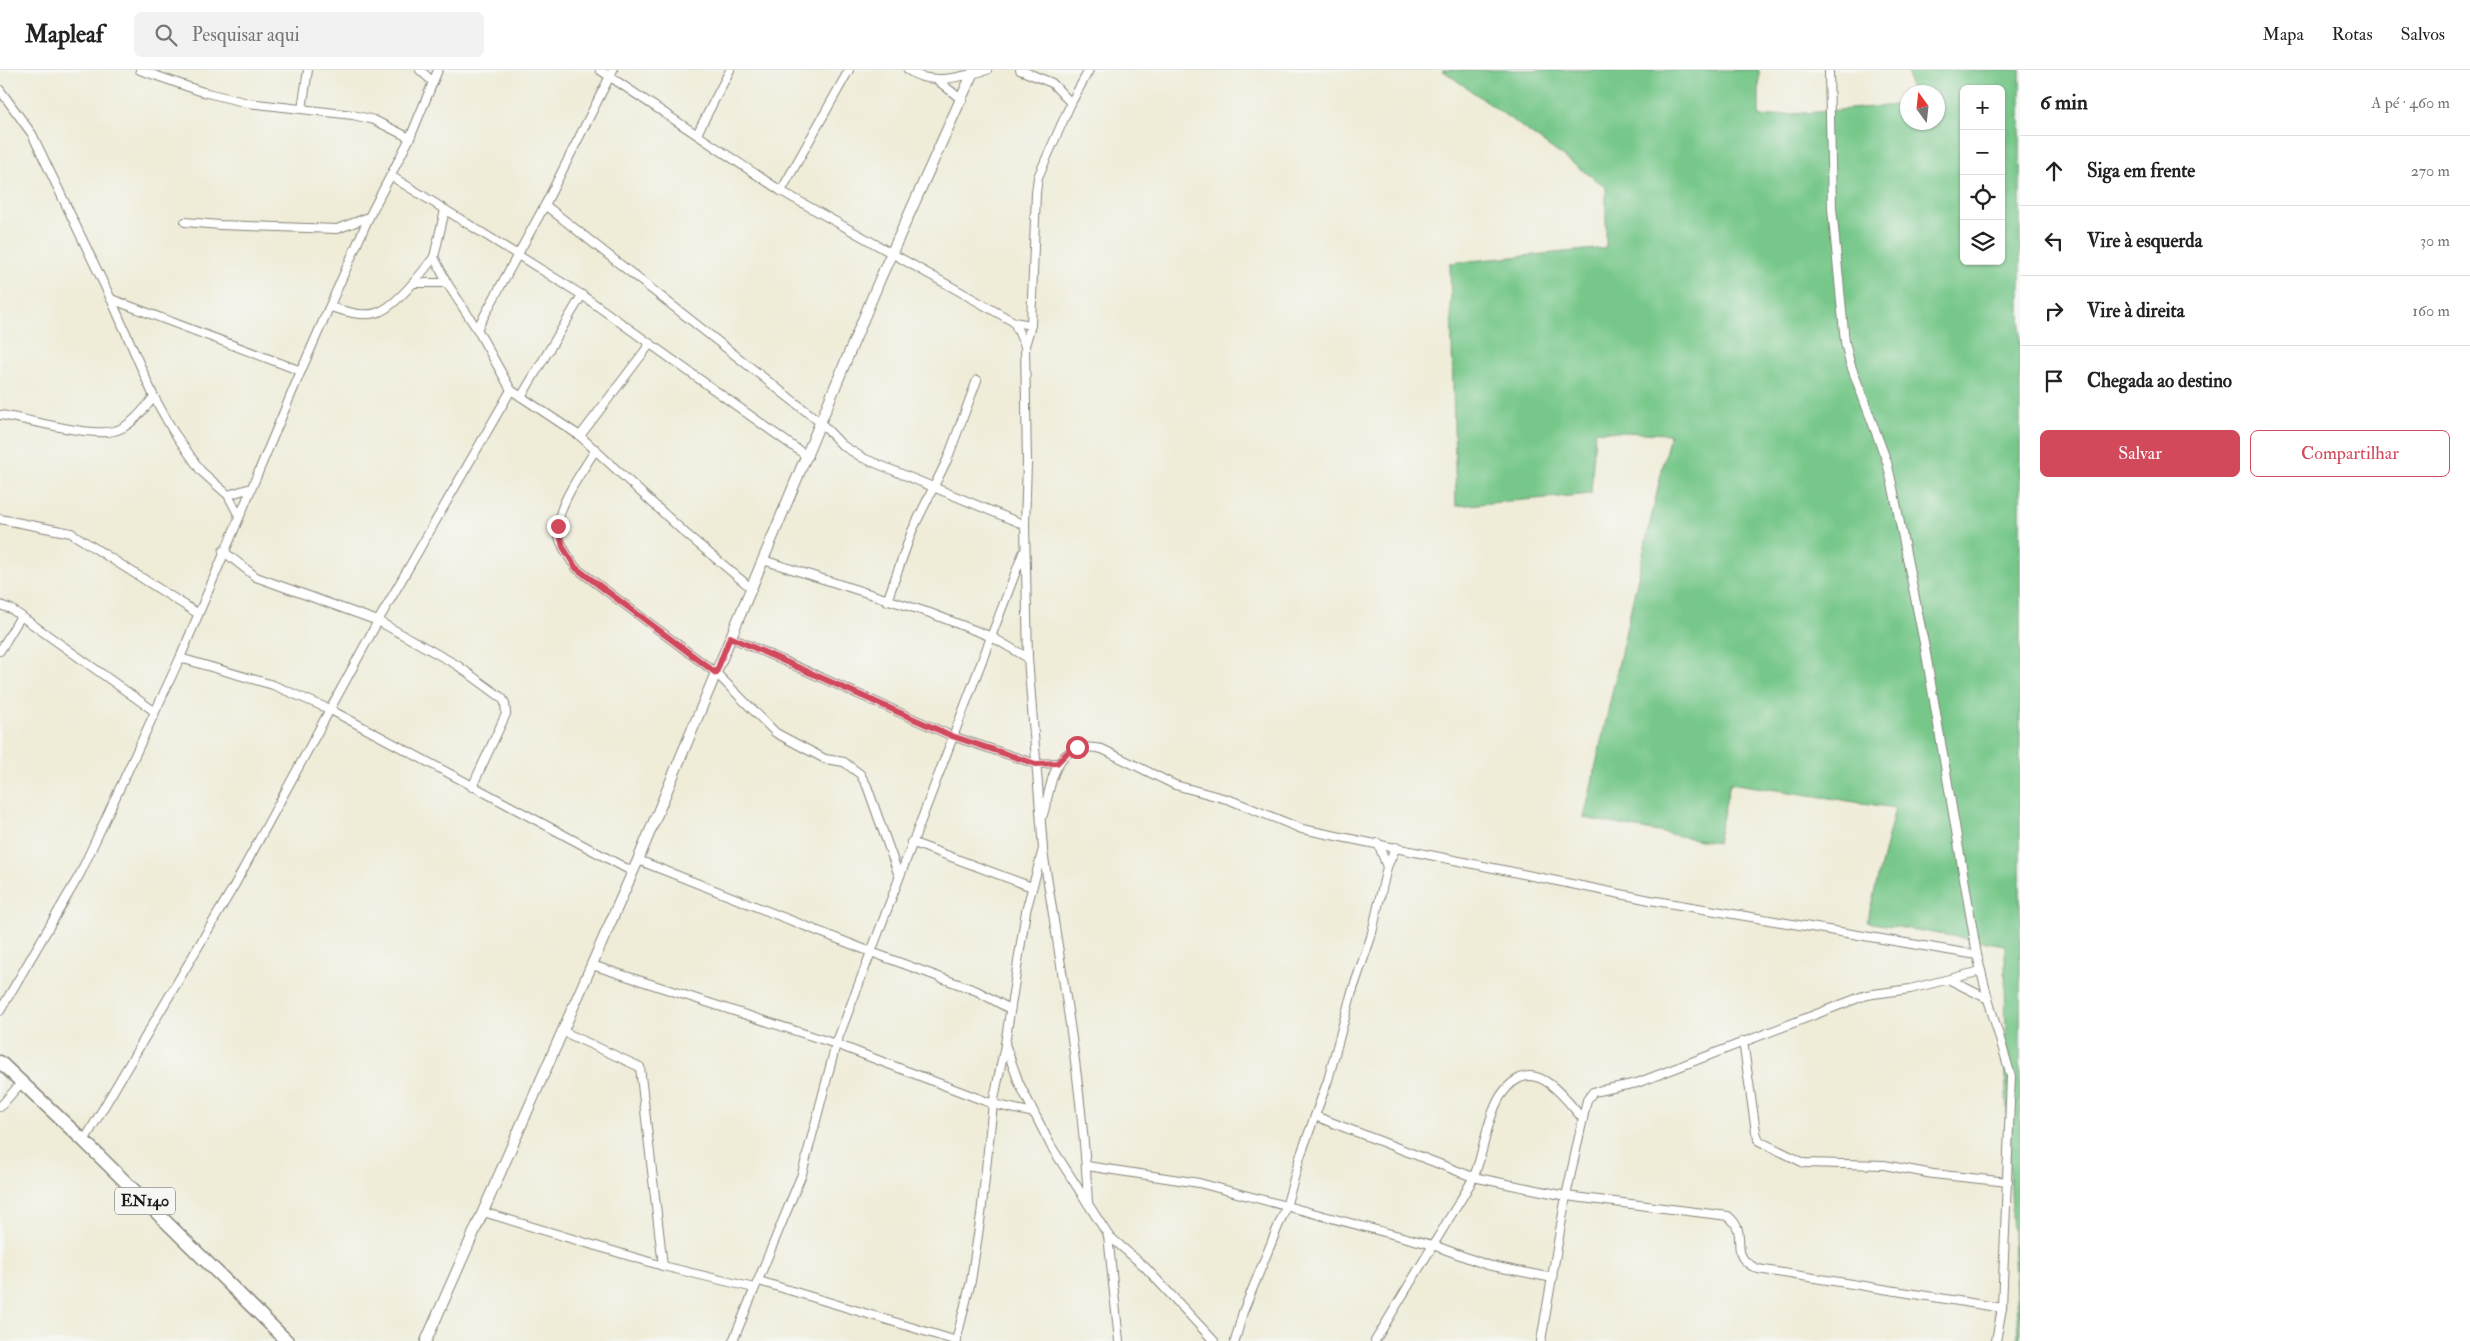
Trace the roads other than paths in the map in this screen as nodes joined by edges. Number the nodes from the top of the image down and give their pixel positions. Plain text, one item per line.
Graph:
1 (140, 70) edge
2 (308, 70) edge
3 (420, 70) edge
4 (438, 70) edge
5 (600, 70) edge
6 (730, 70) edge
7 (849, 70) edge
8 (908, 70) edge
9 (987, 70) edge
10 (1020, 70) edge
11 (1090, 70) edge
12 (1828, 70) edge
13 (973, 72) edge
14 (611, 73) edge
15 (936, 79) junction
16 (433, 82) junction
17 (0, 90) edge
18 (962, 100) junction
19 (1071, 103) junction
20 (302, 109) junction
21 (697, 134) junction
22 (410, 138) junction
23 (391, 176) junction
24 (781, 191) junction
25 (545, 206) junction
26 (444, 210) junction
27 (369, 217) junction
28 (185, 222) dead end
29 (517, 254) junction
30 (891, 254) junction
31 (434, 257) junction
32 (447, 283) junction
33 (414, 284) junction
34 (582, 295) junction
35 (112, 298) junction
36 (330, 307) junction
37 (1014, 322) junction
38 (1031, 325) junction
39 (477, 329) junction
40 (650, 344) junction
41 (1025, 346) junction
42 (301, 371) junction
43 (977, 380) dead end
44 (511, 390) junction
45 (154, 397) junction
46 (521, 397) junction
47 (0, 415) edge
48 (821, 423) junction
49 (580, 436) junction
50 (596, 449) junction
51 (808, 457) junction
52 (933, 487) junction
53 (251, 488) junction
54 (228, 495) junction
55 (239, 516) junction
56 (0, 519) edge
57 (1025, 524) junction
58 (1025, 547) junction
59 (224, 551) junction
60 (763, 560) junction
61 (751, 588) junction
62 (887, 601) junction
63 (0, 605) edge
64 (196, 614) junction
65 (21, 616) junction
66 (378, 621) junction
67 (730, 637) junction
68 (992, 637) junction
69 (0, 651) edge
70 (180, 658) junction
71 (1028, 658) junction
72 (716, 673) junction
73 (329, 709) junction
74 (154, 712) junction
75 (952, 736) junction
76 (1057, 763) junction
77 (1036, 764) junction
78 (472, 787) junction
79 (1042, 819) junction
80 (912, 842) junction
81 (1378, 843) junction
82 (1396, 847) junction
83 (1043, 849) junction
84 (638, 860) junction
85 (1387, 867) junction
86 (633, 872) junction
87 (899, 876) junction
88 (1032, 887) junction
89 (870, 952) junction
90 (1977, 955) junction
91 (592, 965) junction
92 (1981, 970) junction
93 (1950, 980) junction
94 (1988, 999) junction
95 (1010, 1009) junction
96 (0, 1011) edge
97 (562, 1031) junction
98 (1743, 1041) junction
99 (836, 1044) junction
100 (1005, 1044) junction
101 (0, 1062) edge
102 (21, 1083) junction
103 (993, 1104) junction
104 (0, 1107) edge
105 (1034, 1113) junction
106 (1315, 1116) junction
107 (1583, 1119) junction
108 (84, 1141) junction
109 (1087, 1166) junction
110 (1474, 1178) junction
111 (2008, 1182) junction
112 (1566, 1196) junction
113 (1088, 1206) junction
114 (1286, 1207) junction
115 (483, 1212) junction
116 (1108, 1235) junction
117 (1433, 1245) junction
118 (663, 1266) junction
119 (1553, 1278) junction
120 (759, 1281) junction
121 (754, 1288) junction
122 (2002, 1308) junction
123 (288, 1341) edge
124 (426, 1341) edge
125 (733, 1341) edge
126 (956, 1341) edge
127 (1119, 1341) edge
128 (1214, 1341) edge
129 (1235, 1341) edge
130 (1375, 1341) edge
131 (1541, 1341) edge
132 (1996, 1341) edge

1 - 20 street
2 - 20 street
3 - 16 street
4 - 16 street
5 - 14 street
6 - 21 street
7 - 24 street
8 - 15 street
9 - 13 street
10 - 19 street
11 - 19 street
12 - 90 street
13 - 15 street
13 - 18 street
14 - 21 street
14 - 25 street
15 - 18 street
16 - 22 street
17 - 35 street
18 - 30 street
19 - 38 street
20 - 22 street
21 - 24 street
22 - 23 street
23 - 26 street
23 - 27 street
24 - 30 street
25 - 29 street
25 - 48 street
26 - 29 street
26 - 31 street
27 - 28 street
27 - 36 street
29 - 34 street
29 - 39 street
30 - 37 street
30 - 48 street
31 - 32 street
31 - 33 street
32 - 33 street
32 - 39 street
33 - 36 street
34 - 40 street
34 - 46 street
35 - 42 street
35 - 45 street
36 - 42 street
37 - 38 street
37 - 41 street
38 - 41 street
39 - 44 street
40 - 49 street
40 - 51 street
41 - 57 street
42 - 53 street
43 - 52 street
44 - 46 street
44 - 66 street
45 - 47 street
45 - 54 street
46 - 49 street
48 - 51 street
48 - 52 street
49 - 50 street
50 - 61 street
50 - 72 street
51 - 60 street
52 - 57 street
52 - 62 street
53 - 54 street
53 - 55 street
54 - 55 street
55 - 59 street
56 - 64 street
57 - 58 street
58 - 68 street
58 - 71 street
59 - 64 street
59 - 66 street
60 - 61 street
60 - 62 street
61 - 67 street
62 - 68 street
63 - 65 street
64 - 70 street
65 - 69 street
65 - 74 street
66 - 73 street
66 - 78 street
67 - 72 street
67 - 75 street
68 - 71 street
68 - 75 street
70 - 73 street
70 - 74 street
71 - 77 street
72 - 84 street
72 - 87 street
73 - 78 street
73 - 108 street
74 - 96 street
75 - 77 street
75 - 80 street
76 - 77 street
76 - 79 street
76 - 81 street
77 - 79 street
78 - 86 street
79 - 83 street
80 - 87 street
80 - 88 street
81 - 82 street
81 - 85 street
82 - 85 street
82 - 90 street
83 - 88 street
83 - 109 street
84 - 86 street
84 - 89 street
85 - 106 street
86 - 91 street
87 - 89 street
88 - 95 street
89 - 95 street
89 - 99 street
90 - 92 street
91 - 97 street
91 - 99 street
92 - 93 street
92 - 94 street
93 - 94 street
93 - 98 street
94 - 111 street
95 - 100 street
97 - 115 street
97 - 118 street
98 - 107 street
98 - 111 street
99 - 103 street
99 - 120 street
100 - 103 street
100 - 105 street
101 - 102 main road, EN140
102 - 104 street
102 - 108 main road, EN140
103 - 105 street
103 - 126 street
105 - 113 street
106 - 110 street
106 - 114 street
107 - 110 street
107 - 112 street
108 - 123 main road, EN140
109 - 113 street
109 - 114 street
110 - 112 street
110 - 117 street
111 - 122 street
112 - 119 street
112 - 122 street
113 - 116 street
114 - 117 street
114 - 129 street
115 - 118 street
115 - 124 street
116 - 127 street
116 - 128 street
117 - 119 street
117 - 130 street
118 - 121 street
119 - 131 street
120 - 121 street
120 - 126 street
121 - 125 street
122 - 132 street

